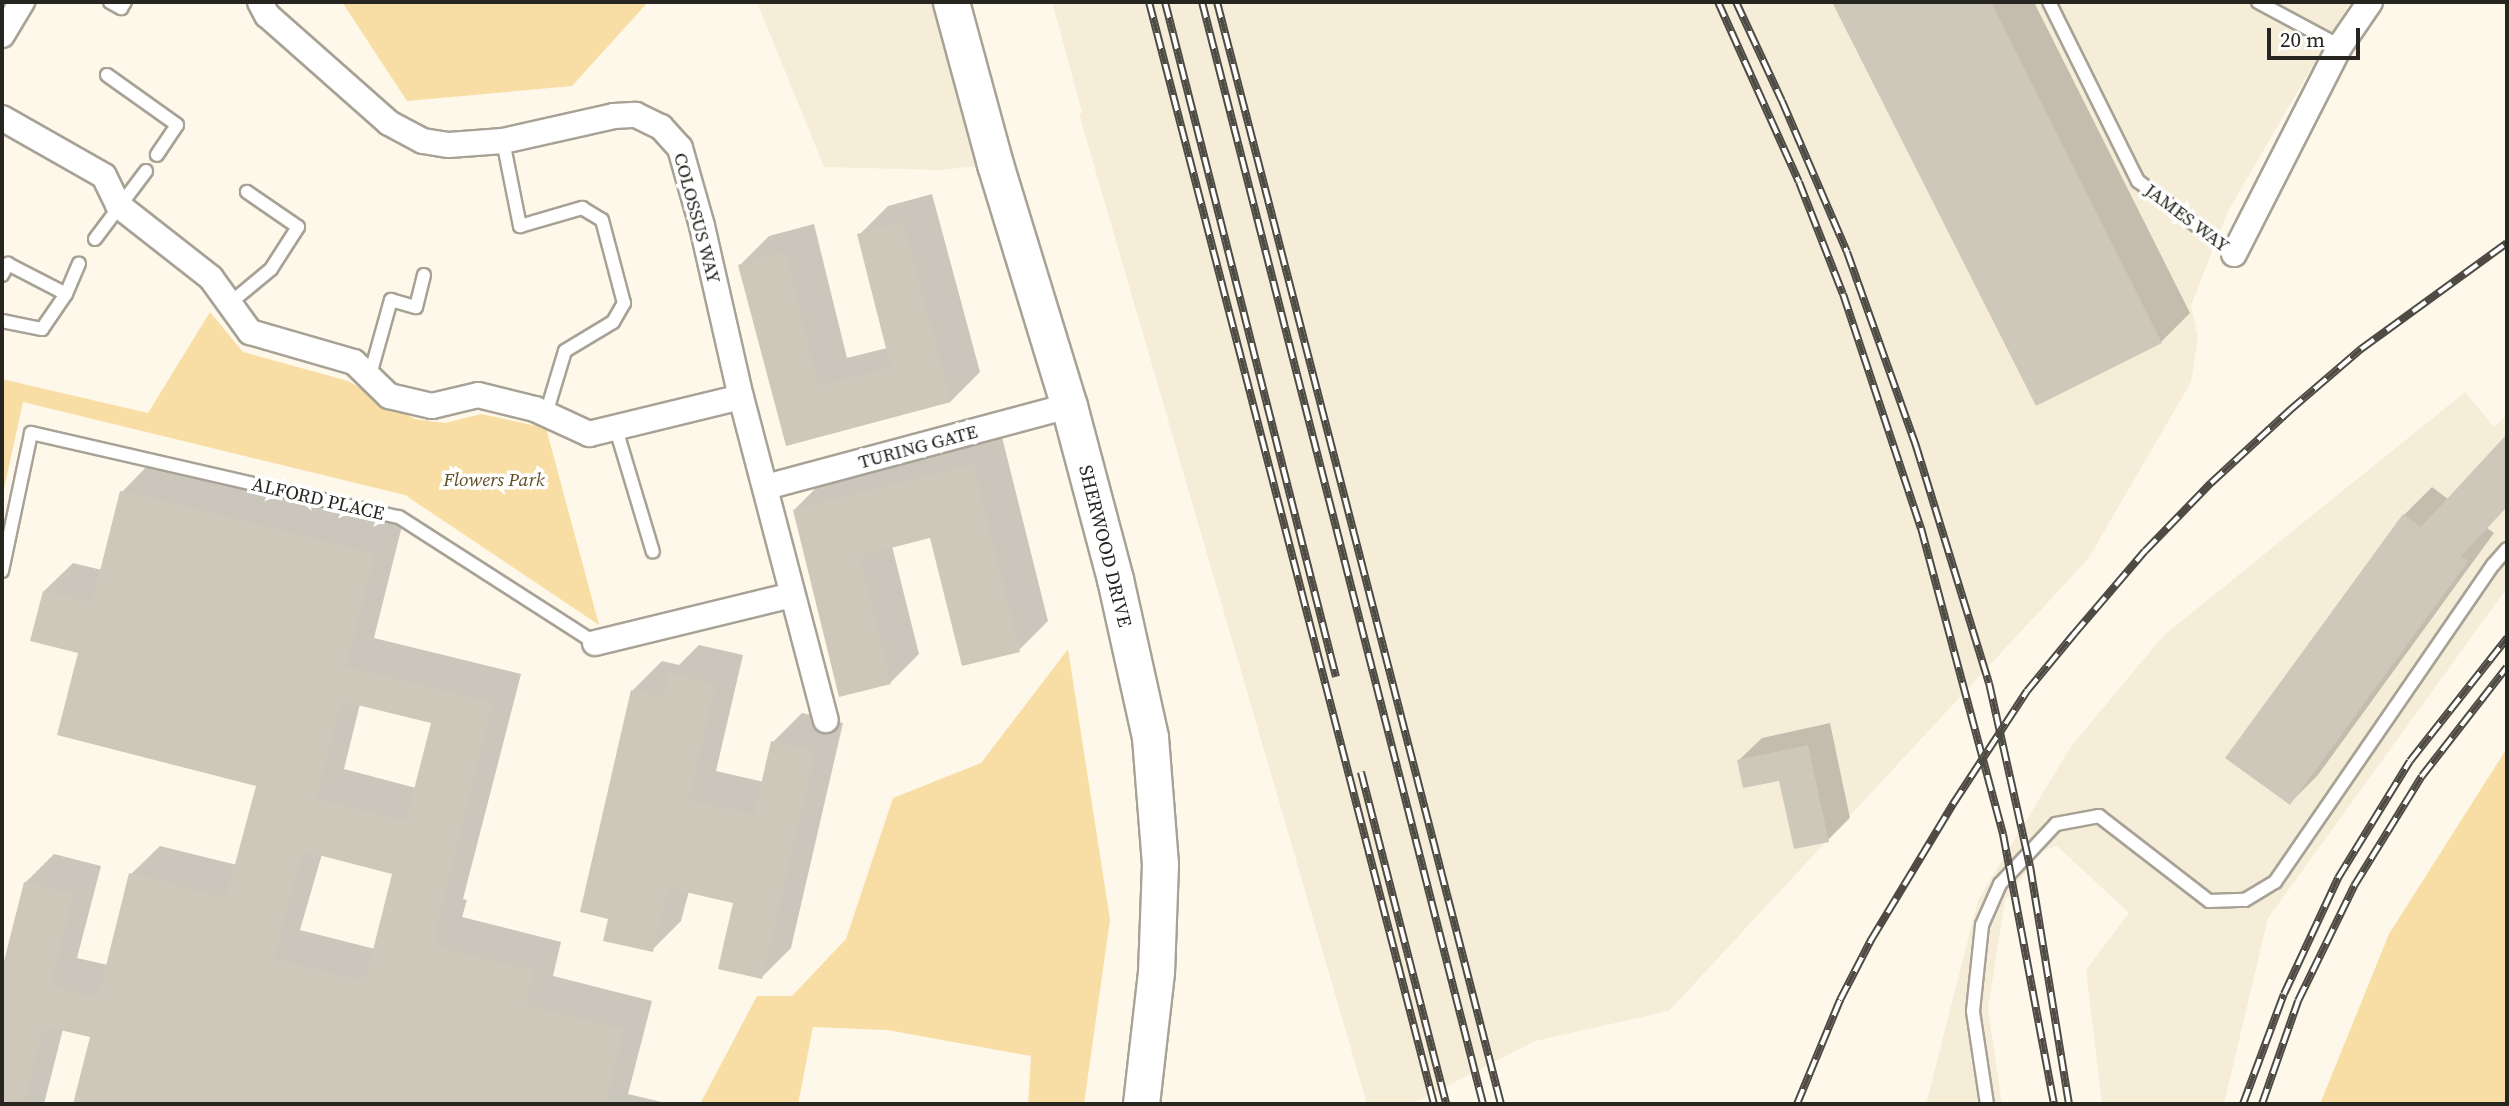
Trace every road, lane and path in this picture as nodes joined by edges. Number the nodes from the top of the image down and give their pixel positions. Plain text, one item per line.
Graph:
1 (22, 2) edge
2 (110, 2) edge
3 (125, 2) edge
4 (260, 2) edge
5 (951, 2) edge
6 (2049, 2) edge
7 (2258, 2) edge
8 (2370, 2) edge
9 (3, 31) edge
10 (2340, 46) junction
11 (107, 75) dead end
12 (2, 118) edge
13 (503, 141) junction
14 (157, 155) dead end
15 (146, 171) dead end
16 (247, 192) dead end
17 (118, 205) junction
18 (96, 239) dead end
19 (2234, 254) joint
20 (79, 264) dead end
21 (2, 275) edge
22 (424, 275) dead end
23 (66, 294) junction
24 (229, 304) junction
25 (2, 321) edge
26 (370, 375) junction
27 (741, 397) junction
28 (1069, 405) junction
29 (546, 414) junction
30 (616, 429) junction
31 (766, 487) junction
32 (2507, 549) edge
33 (653, 552) dead end
34 (2, 571) edge
35 (792, 595) junction
36 (595, 643) joint
37 (825, 720) dead end
38 (1141, 1104) edge
39 (1987, 1104) edge

1 - 9 street
2 - 3 lane
4 - 13 street, COLOSSUS WAY
5 - 28 street, SHERWOOD DRIVE
6 - 19 lane, JAMES WAY
7 - 10 lane
8 - 10 street, JAMES WAY
10 - 19 street, JAMES WAY
11 - 14 lane
12 - 17 street
13 - 27 street, COLOSSUS WAY
13 - 29 lane
15 - 17 lane
16 - 24 lane
17 - 18 lane
17 - 24 street
20 - 23 lane
21 - 23 lane
22 - 26 lane
23 - 25 lane
24 - 26 street
26 - 29 street
27 - 30 street
27 - 31 street, COLOSSUS WAY
28 - 31 street, TURING GATE
28 - 38 street, SHERWOOD DRIVE
29 - 30 street
30 - 33 lane
31 - 35 street, COLOSSUS WAY
32 - 39 lane
34 - 36 lane, ALFORD PLACE
35 - 36 street, ALFORD PLACE
35 - 37 street, COLOSSUS WAY

